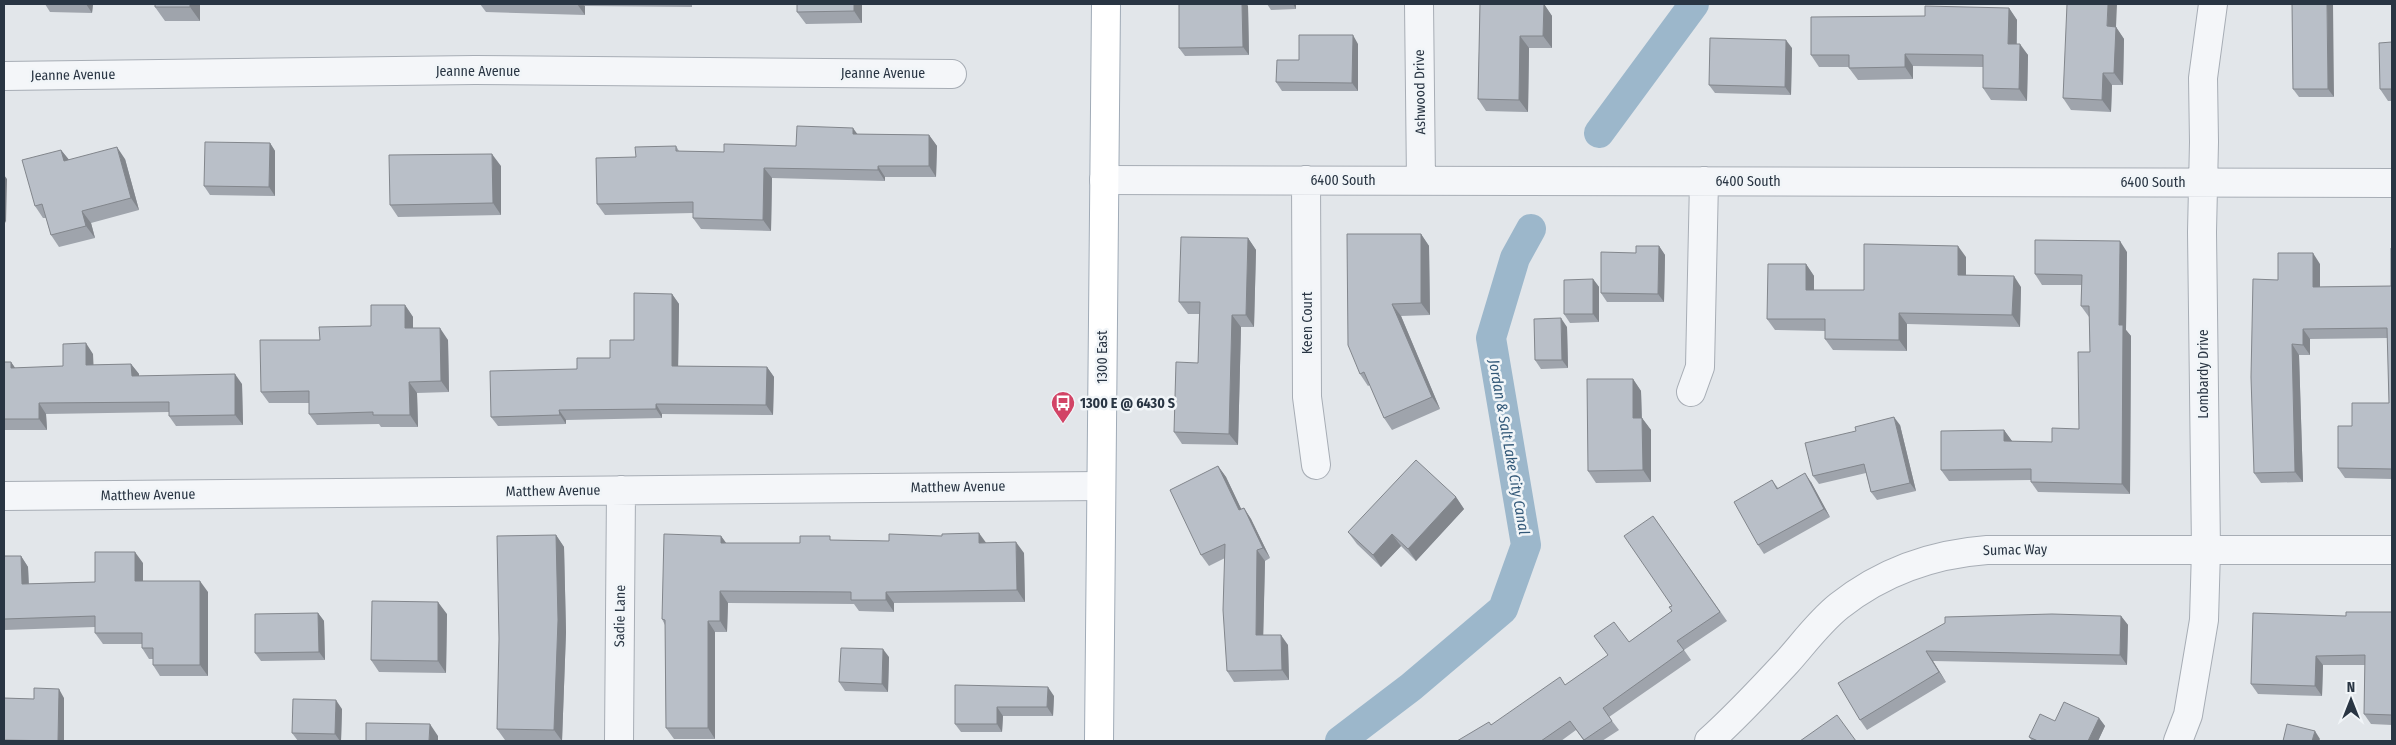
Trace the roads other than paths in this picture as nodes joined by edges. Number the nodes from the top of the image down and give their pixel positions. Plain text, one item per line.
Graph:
1 (1106, 4) edge
2 (1419, 4) edge
3 (2212, 4) edge
4 (952, 74) dead end
5 (4, 76) edge
6 (1104, 180) junction
7 (1306, 180) junction
8 (1421, 180) junction
9 (1704, 181) junction
10 (2202, 182) junction
11 (2392, 183) edge
12 (1690, 392) dead end
13 (1316, 465) dead end
14 (1101, 486) junction
15 (621, 490) junction
16 (4, 496) edge
17 (2206, 550) junction
18 (2392, 550) edge
19 (619, 741) edge
20 (1099, 741) edge
21 (1709, 741) edge
22 (2178, 741) edge

1 - 6 main road, 1300 East
2 - 8 street, Ashwood Drive
3 - 10 street, Lombardy Drive
4 - 5 street, Jeanne Avenue
6 - 7 street, 6400 South
6 - 14 main road, 1300 East
7 - 8 street, 6400 South
7 - 13 street, Keen Court
8 - 9 street, 6400 South
9 - 10 street, 6400 South
9 - 12 street
10 - 11 street, 6400 South
10 - 17 street, Lombardy Drive
14 - 15 street, Matthew Avenue
14 - 20 main road, 1300 East
15 - 16 street, Matthew Avenue
15 - 19 street, Sadie Lane
17 - 18 street, Sumac Way
17 - 21 street, Sumac Way
17 - 22 street, Lombardy Drive

